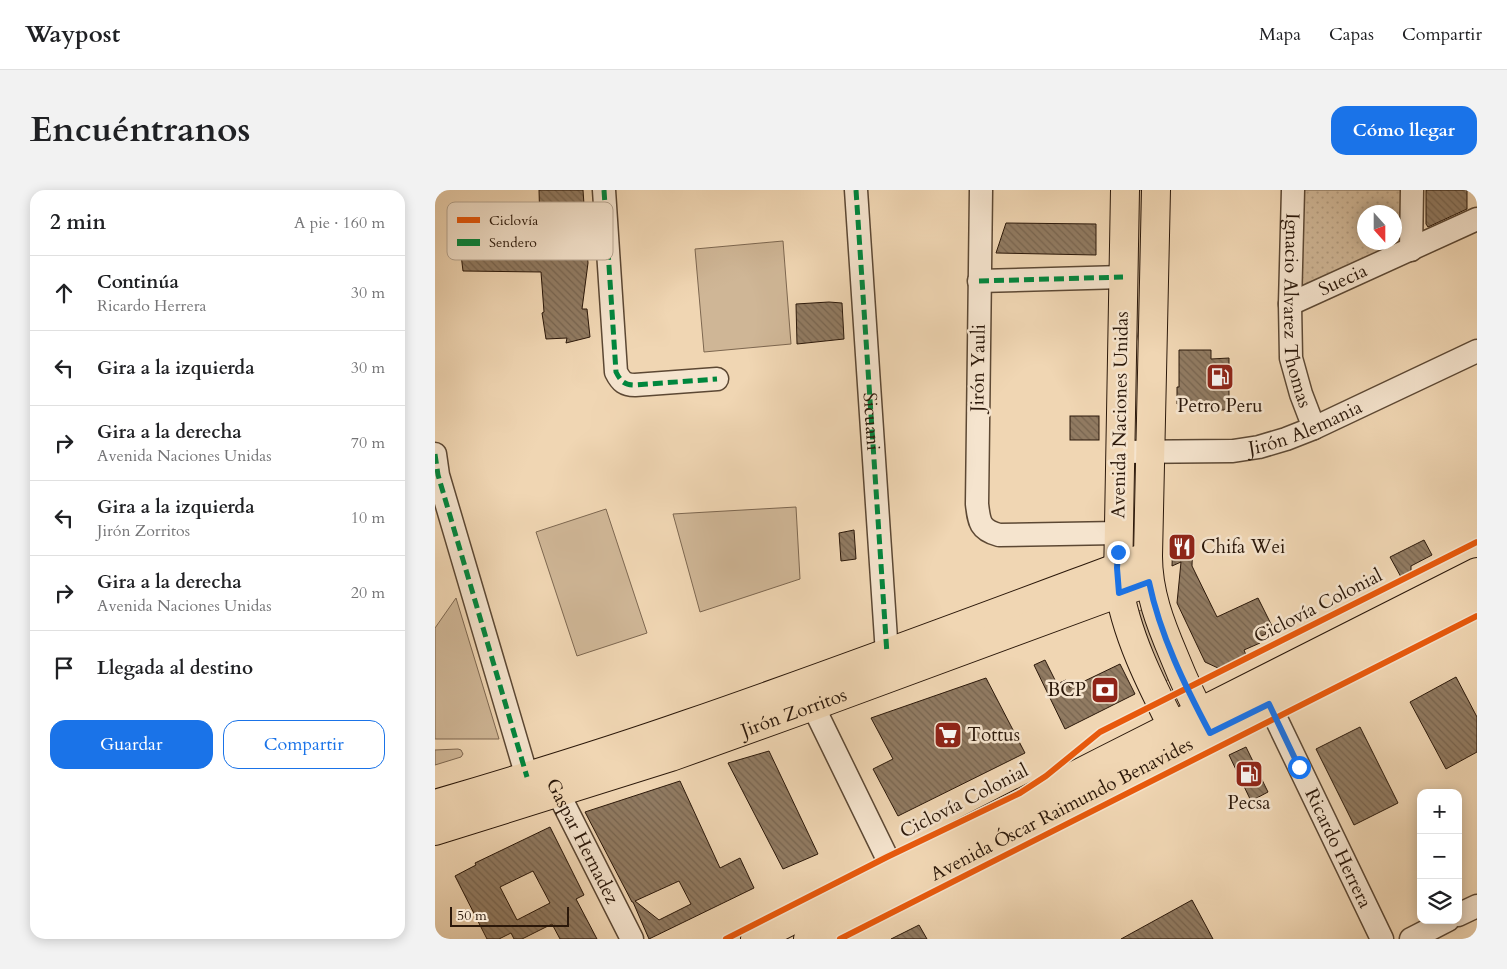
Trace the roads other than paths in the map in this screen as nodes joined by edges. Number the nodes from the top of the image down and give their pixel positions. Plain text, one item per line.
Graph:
1 (856, 190) edge
2 (981, 190) edge
3 (1125, 190) edge
4 (1156, 190) edge
5 (1293, 190) edge
6 (1412, 190) edge
7 (1477, 219) edge
8 (1411, 250) junction
9 (609, 260) edge
10 (1123, 277) junction
11 (979, 281) junction
12 (1290, 304) junction
13 (1477, 351) edge
14 (717, 379) dead end
15 (1314, 428) junction
16 (1120, 452) junction
17 (1151, 452) junction
18 (435, 454) edge
19 (1118, 533) junction
20 (1148, 569) junction
21 (1477, 572) edge
22 (1118, 580) junction
23 (1477, 600) edge
24 (887, 654) junction
25 (1269, 704) junction
26 (813, 706) junction
27 (1205, 723) junction
28 (1178, 736) junction
29 (544, 780) junction
30 (435, 804) edge
31 (435, 831) edge
32 (893, 870) junction
33 (1477, 906) edge
34 (1462, 913) edge
35 (1440, 924) edge
36 (631, 939) edge
37 (755, 939) edge
38 (808, 939) edge
39 (1382, 939) edge
40 (1411, 939) edge

1 - 24 street, Sicuani
2 - 11 street, Jirón Yauli
3 - 10 main road, Avenida Naciones Unidas
4 - 17 main road, Avenida Naciones Unidas
5 - 12 street, Ignacio Alvarez Thomas
6 - 8 street
7 - 8 street, Suecia
8 - 12 street, Suecia
9 - 14 street
10 - 11 street
10 - 16 main road, Avenida Naciones Unidas
11 - 19 street, Jirón Yauli
12 - 15 street, Ignacio Alvarez Thomas
13 - 15 street, Jirón Alemania
15 - 17 street, Jirón Alemania
16 - 17 street, Jirón Alemania
16 - 19 main road, Avenida Naciones Unidas
17 - 20 main road, Avenida Naciones Unidas
18 - 29 street, Gaspar Hernadez
19 - 22 main road, Avenida Naciones Unidas
20 - 22 main road, Jirón Zorritos
20 - 27 main road, Avenida Naciones Unidas
21 - 27 main road, Avenida Óscar Raimundo Benavides
22 - 24 main road, Jirón Zorritos
22 - 26 main road, Jirón Zorritos
22 - 28 main road, Avenida Naciones Unidas
23 - 25 main road, Avenida Óscar Raimundo Benavides
24 - 29 main road, Jirón Zorritos
25 - 27 main road, Avenida Óscar Raimundo Benavides
25 - 39 street, Ricardo Herrera
26 - 29 main road, Jirón Zorritos
26 - 32 street
27 - 28 main road, Avenida Óscar Raimundo Benavides
28 - 32 main road, Avenida Óscar Raimundo Benavides
28 - 38 main road, Avenida Óscar Raimundo Benavides
29 - 30 main road, Jirón Zorritos
29 - 31 main road, Jirón Zorritos
29 - 36 street, Gaspar Hernadez
32 - 37 main road, Avenida Óscar Raimundo Benavides
33 - 34 street
35 - 40 street

